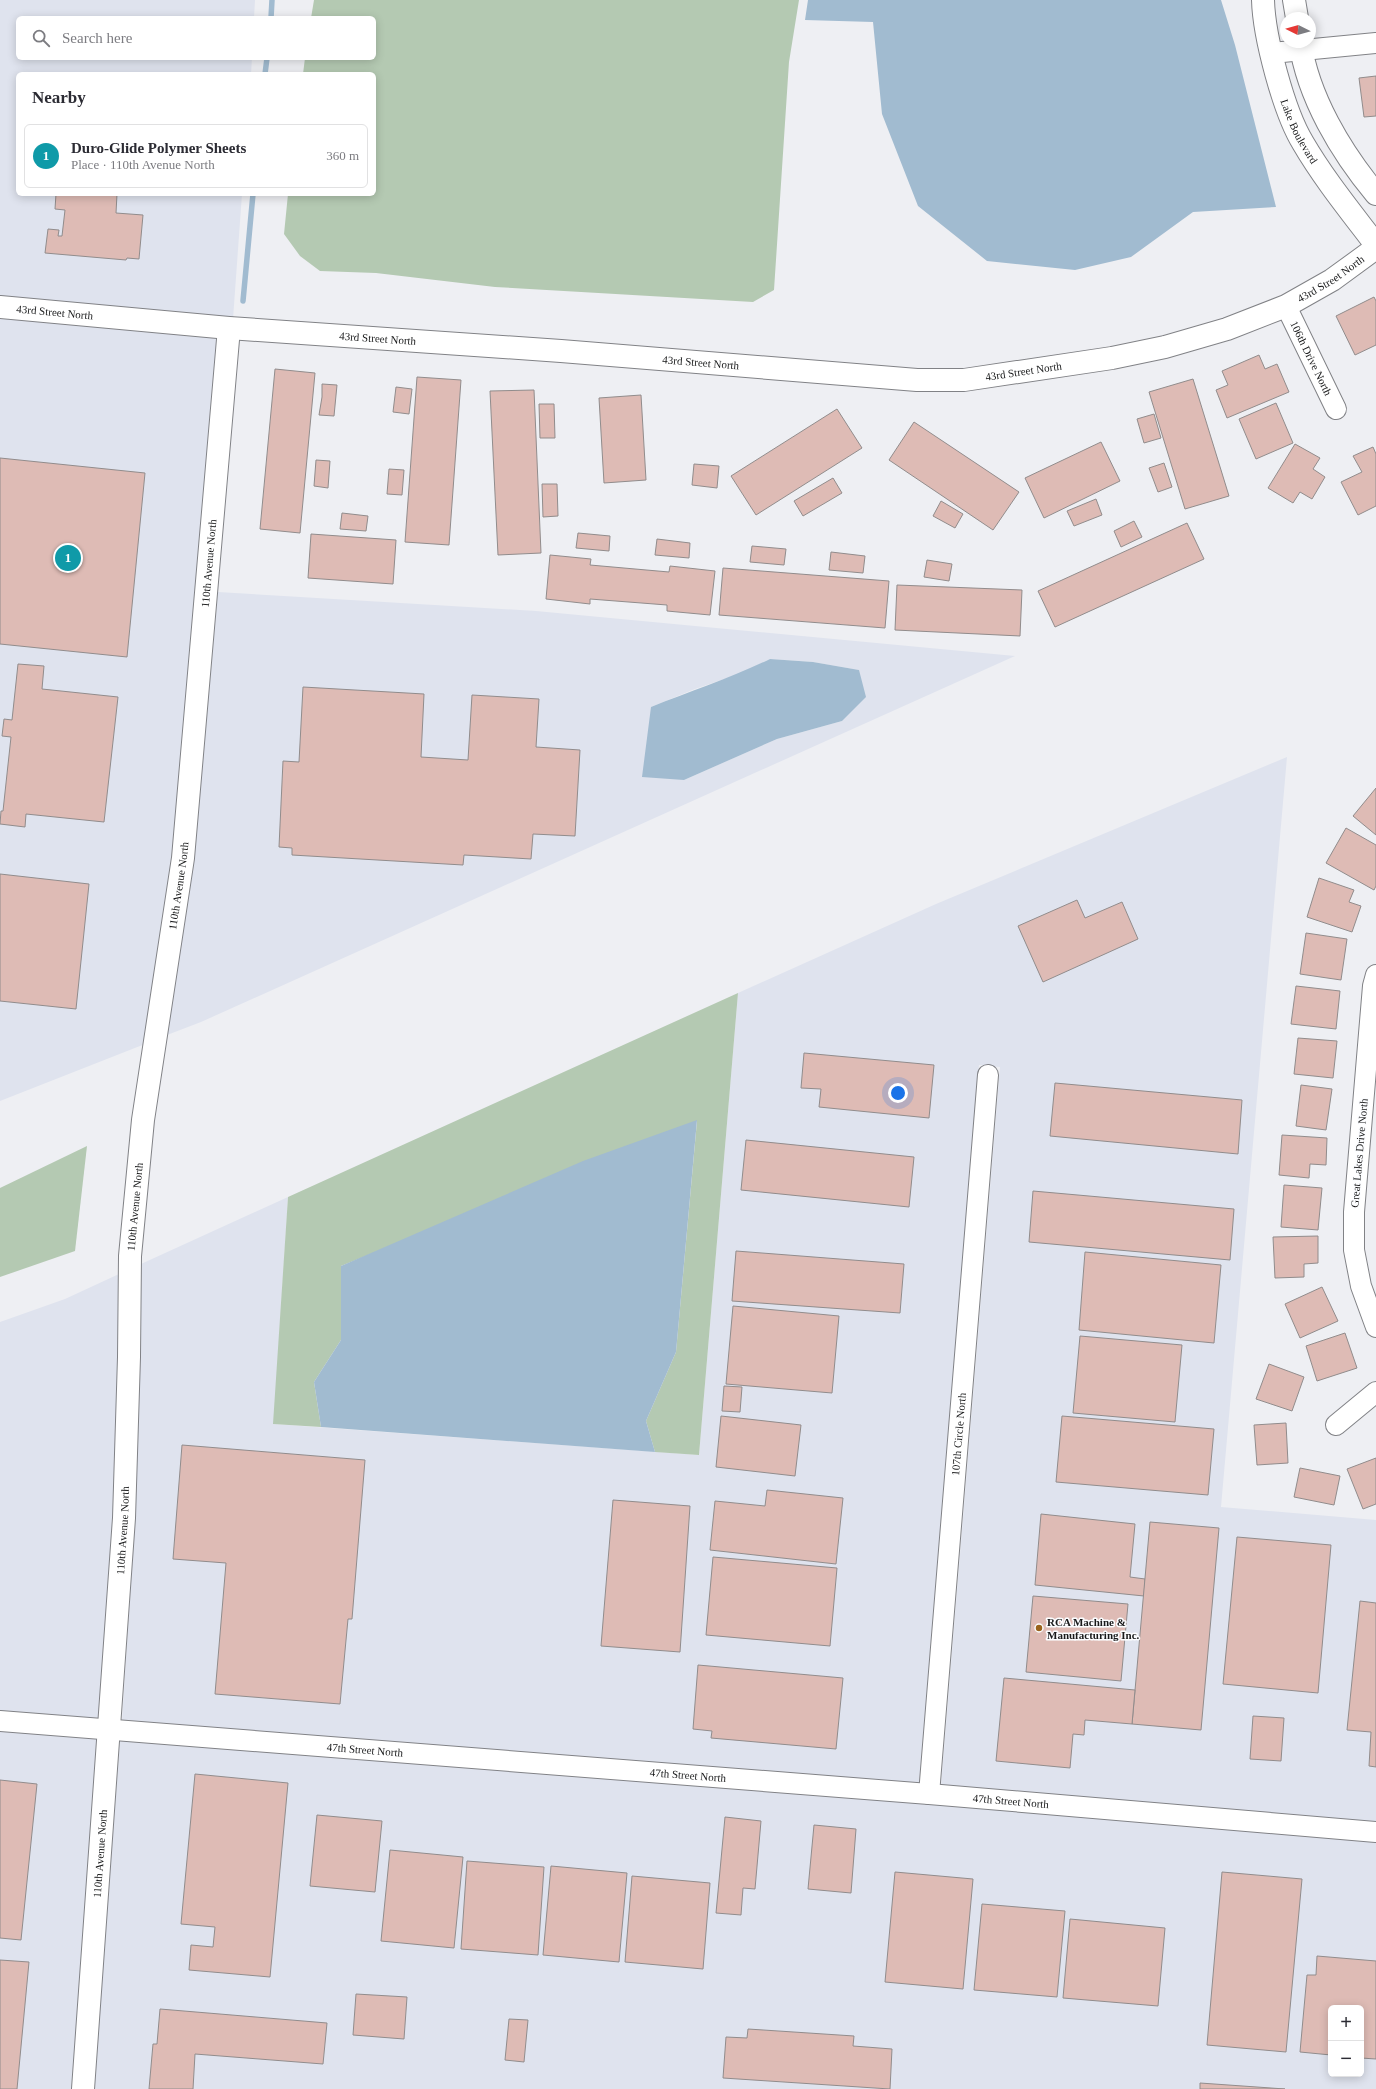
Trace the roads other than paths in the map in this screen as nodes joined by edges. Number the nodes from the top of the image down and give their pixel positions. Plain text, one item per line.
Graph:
1 (1263, 0) edge
2 (1294, 0) edge
3 (1296, 12) edge
4 (1376, 43) edge
5 (1316, 45) edge
6 (1293, 48) edge
7 (1301, 48) edge
8 (1272, 53) junction
9 (1376, 194) edge
10 (1376, 246) edge
11 (1286, 306) junction
12 (0, 307) edge
13 (230, 328) junction
14 (1336, 409) dead end
15 (1376, 975) edge
16 (988, 1075) dead end
17 (1376, 1328) edge
18 (1376, 1392) edge
19 (1336, 1425) dead end
20 (0, 1721) edge
21 (110, 1730) junction
22 (929, 1794) junction
23 (1376, 1832) edge
24 (83, 2089) edge

1 - 8 street, Lake Boulevard
2 - 3 street
4 - 5 street
6 - 8 street
7 - 9 street
8 - 10 street, Lake Boulevard
10 - 11 street, 43rd Street North
11 - 13 street, 43rd Street North
11 - 14 street, 106th Drive North
12 - 13 street, 43rd Street North
13 - 21 street, 110th Avenue North
15 - 17 street, Great Lakes Drive North
16 - 22 street, 107th Circle North
18 - 19 street
20 - 21 street, 47th Street North
21 - 22 street, 47th Street North
21 - 24 street, 110th Avenue North
22 - 23 street, 47th Street North

